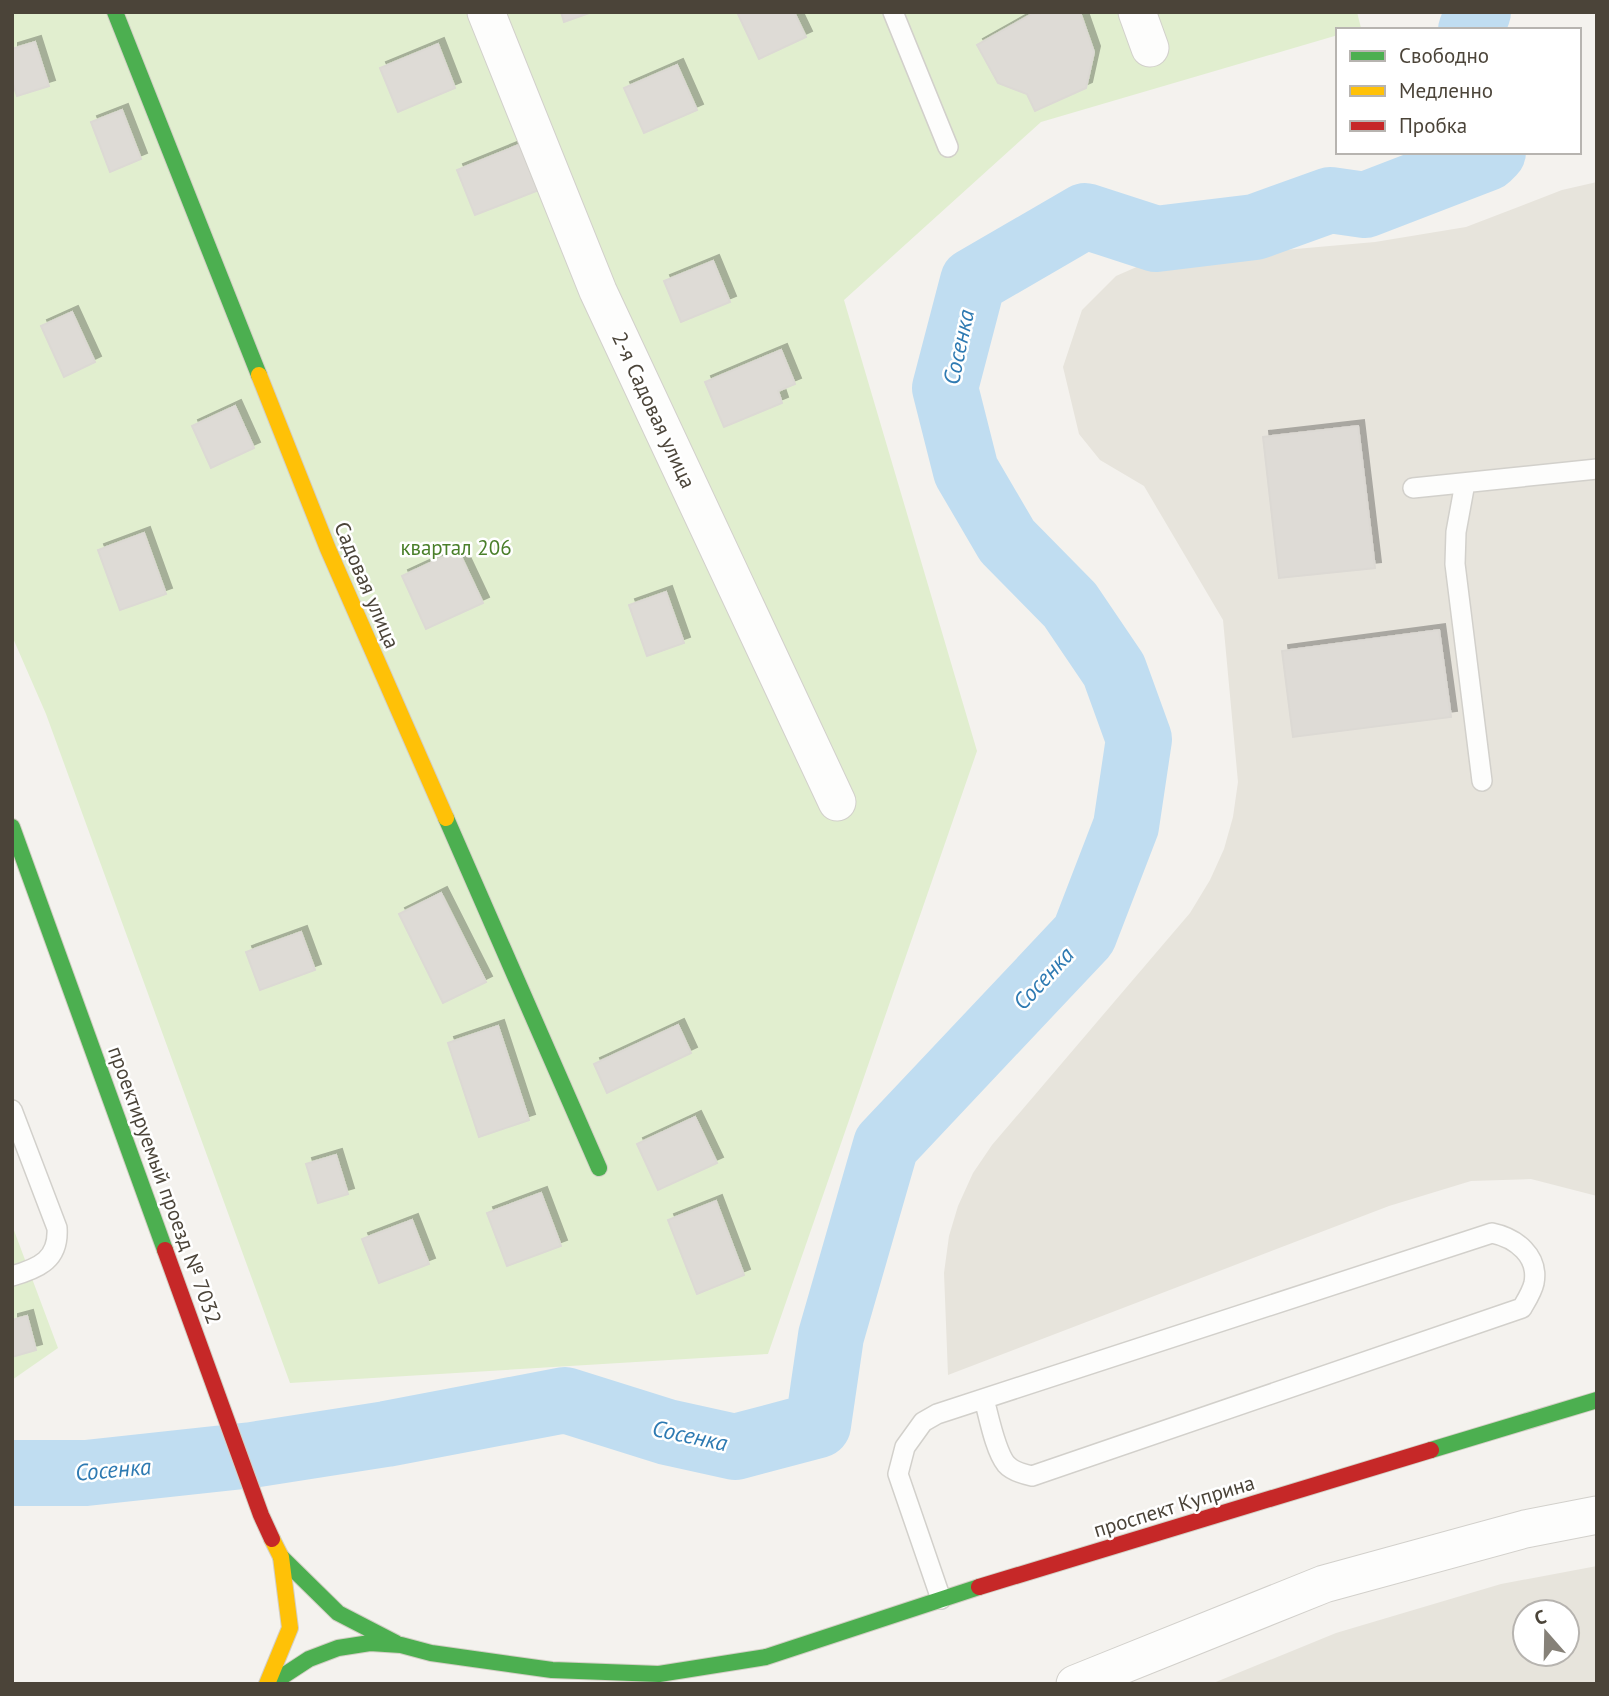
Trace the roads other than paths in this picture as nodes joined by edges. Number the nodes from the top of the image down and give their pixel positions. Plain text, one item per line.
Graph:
1 (115, 12) edge
2 (486, 12) edge
3 (893, 12) edge
4 (1137, 12) edge
5 (1150, 48) dead end
6 (948, 147) dead end
7 (1597, 469) edge
8 (1465, 483) junction
9 (1413, 488) dead end
10 (1482, 781) dead end
11 (837, 802) dead end
12 (12, 827) edge
13 (12, 1110) edge
14 (599, 1168) dead end
15 (12, 1276) edge
16 (984, 1399) junction
17 (1597, 1400) edge
18 (1597, 1515) edge
19 (281, 1557) junction
20 (941, 1599) junction
21 (401, 1645) junction
22 (431, 1653) junction
23 (766, 1657) junction
24 (469, 1676) dead end
25 (735, 1677) dead end
26 (267, 1684) edge
27 (276, 1684) edge
28 (1074, 1684) edge

1 - 14 main road, Садовая улица
2 - 11 street, 2-я Садовая улица
3 - 6 lane
4 - 5 street
7 - 8 lane
8 - 9 lane
8 - 10 lane
12 - 19 main road, проектируемый проезд № 7032
13 - 15 lane
16 - 16 lane
16 - 20 lane
17 - 20 main road, проспект Куприна
18 - 28 street
19 - 21 main road, проспект Куприна
19 - 26 main road
20 - 23 main road, проспект Куприна
21 - 22 main road, проспект Куприна
21 - 27 main road, проспект Куприна
22 - 23 main road, проспект Куприна
22 - 24 main road, проспект Куприна
23 - 25 main road, проспект Куприна

